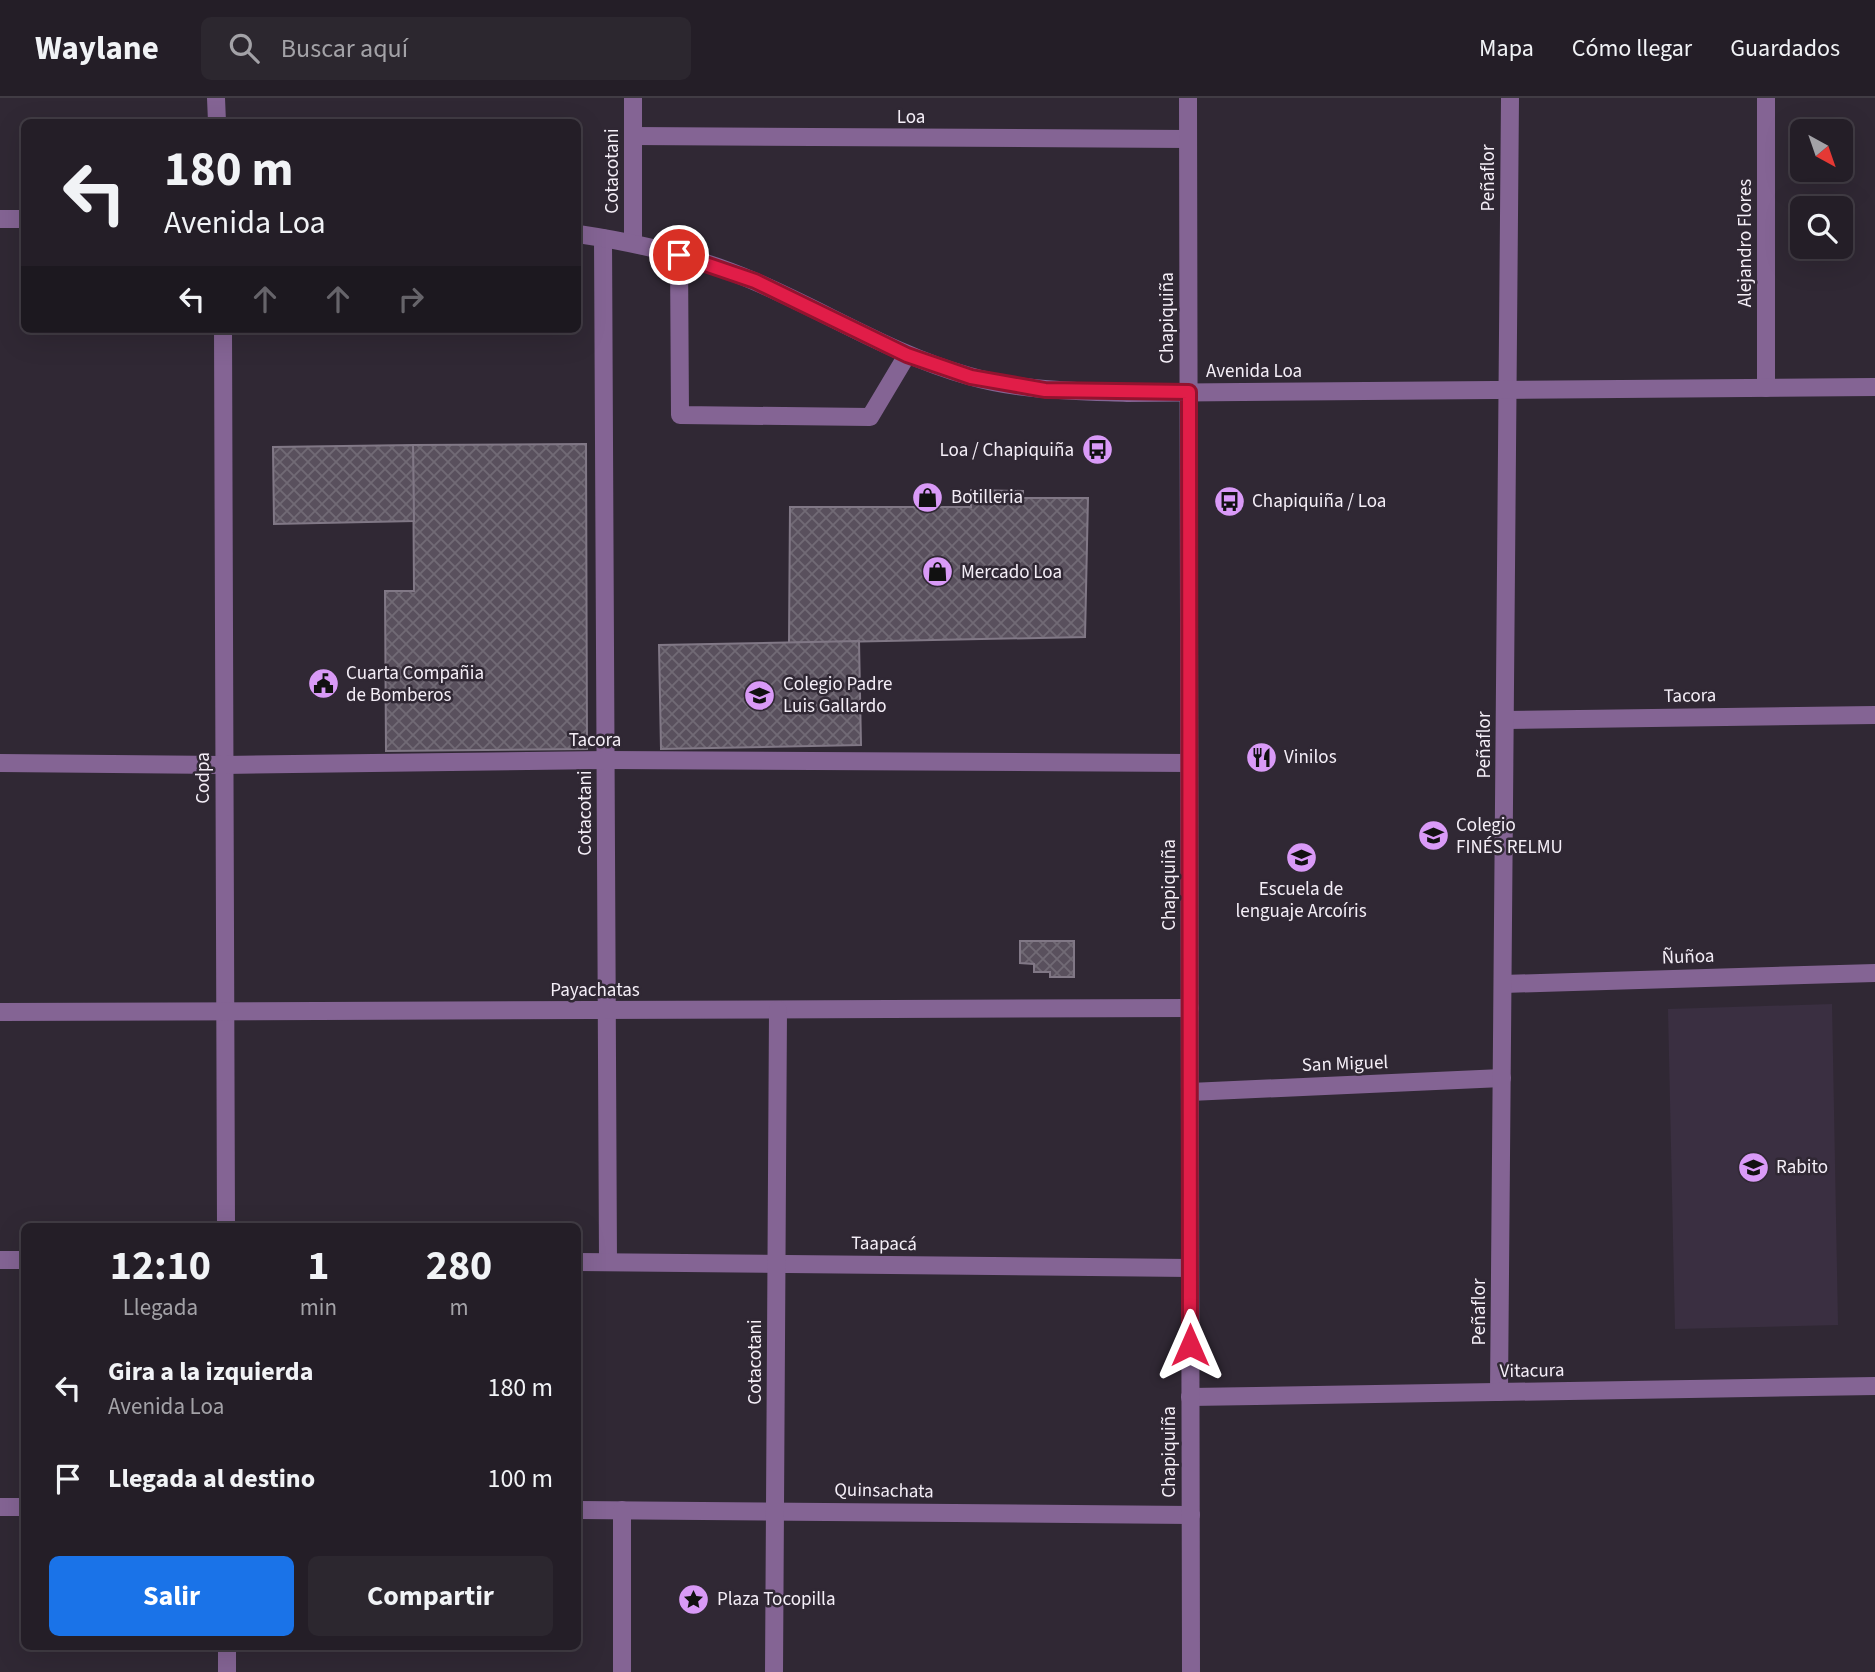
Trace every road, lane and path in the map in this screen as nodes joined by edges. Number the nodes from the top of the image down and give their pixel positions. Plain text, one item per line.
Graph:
1 (216, 98) edge
2 (633, 98) edge
3 (1188, 98) edge
4 (1510, 98) edge
5 (1766, 98) edge
6 (217, 119) edge
7 (633, 136) junction
8 (1188, 139) junction
9 (0, 219) edge
10 (21, 219) edge
11 (581, 234) edge
12 (603, 238) junction
13 (633, 243) junction
14 (679, 255) junction
15 (223, 333) edge
16 (907, 355) junction
17 (1875, 387) edge
18 (1766, 388) junction
19 (1508, 389) junction
20 (1189, 392) junction
21 (1875, 715) edge
22 (1505, 720) junction
23 (606, 760) junction
24 (0, 763) edge
25 (1189, 763) junction
26 (224, 765) junction
27 (1875, 973) edge
28 (1503, 984) junction
29 (1190, 1008) junction
30 (778, 1010) junction
31 (0, 1012) edge
32 (225, 1012) junction
33 (607, 1012) junction
34 (1502, 1078) junction
35 (1190, 1091) junction
36 (226, 1223) edge
37 (0, 1260) edge
38 (21, 1260) edge
39 (581, 1262) edge
40 (608, 1262) junction
41 (776, 1264) junction
42 (1190, 1268) junction
43 (1875, 1386) edge
44 (1499, 1392) junction
45 (1190, 1397) junction
46 (0, 1507) edge
47 (21, 1507) edge
48 (581, 1510) edge
49 (622, 1510) junction
50 (775, 1511) junction
51 (1191, 1515) junction
52 (227, 1650) edge
53 (227, 1672) edge
54 (622, 1672) edge
55 (774, 1672) edge
56 (1191, 1672) edge

1 - 6 street
2 - 7 street, Cotacotani
3 - 8 street, Chapiquiña
4 - 19 street, Peñaflor
5 - 18 street, Alejandro Flores
7 - 8 street, Loa
7 - 13 street, Cotacotani
8 - 20 street, Chapiquiña
9 - 10 street
11 - 12 street, Avenida Loa
12 - 13 street, Avenida Loa
12 - 23 street, Cotacotani
13 - 14 street, Avenida Loa
14 - 16 street, Avenida Loa
14 - 16 street
15 - 26 street, Codpa
16 - 20 street, Avenida Loa
17 - 18 street, Avenida Loa
18 - 19 street, Avenida Loa
19 - 20 street, Avenida Loa
19 - 22 street, Peñaflor
20 - 25 street, Chapiquiña
21 - 22 street, Tacora
22 - 28 street, Peñaflor
23 - 25 street, Tacora
23 - 26 street, Tacora
23 - 33 street, Cotacotani
24 - 26 street, Tacora
25 - 29 street, Chapiquiña
26 - 32 street, Codpa
27 - 28 street, Ñuñoa
28 - 34 street, Peñaflor
29 - 30 street, Payachatas
29 - 35 street, Chapiquiña
30 - 33 street, Payachatas
30 - 41 street, Cotacotani
31 - 32 street, Payachatas
32 - 33 street, Payachatas
32 - 36 street, Codpa
33 - 40 street, Cotacotani
34 - 35 street, San Miguel
34 - 44 street, Peñaflor
35 - 42 street, Chapiquiña
37 - 38 street
39 - 40 street, Taapacá
40 - 41 street, Taapacá
41 - 42 street, Taapacá
41 - 50 street, Cotacotani
42 - 45 street, Chapiquiña
43 - 44 street, Vitacura
44 - 45 street, Vitacura
45 - 51 street, Chapiquiña
46 - 47 street
48 - 49 street, Quinsachata
49 - 50 street, Quinsachata
49 - 54 street
50 - 51 street, Quinsachata
50 - 55 street, Cotacotani
51 - 56 street, Chapiquiña
52 - 53 street

